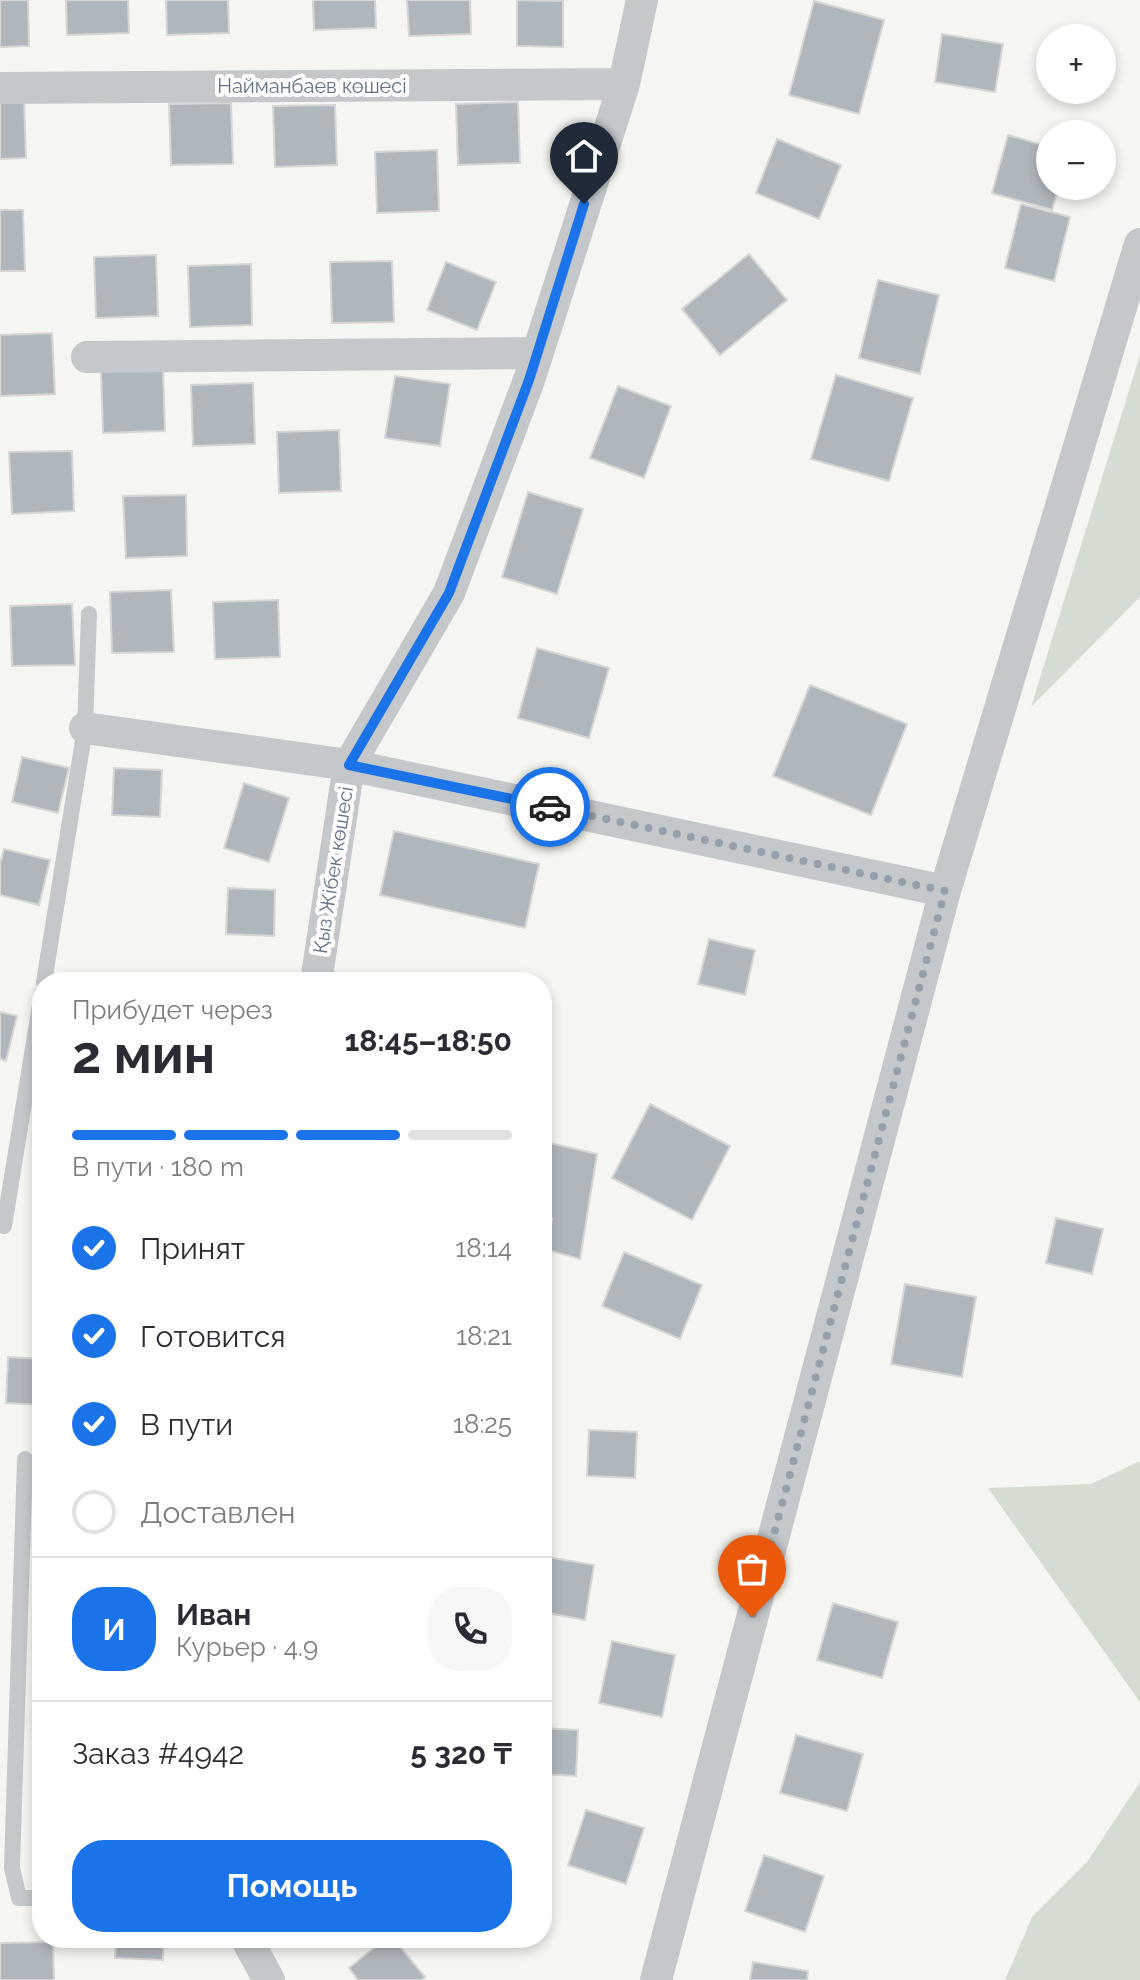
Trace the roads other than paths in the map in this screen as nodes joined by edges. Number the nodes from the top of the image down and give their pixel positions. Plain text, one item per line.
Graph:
1 (642, 0) edge
2 (624, 84) junction
3 (0, 88) edge
4 (1140, 244) edge
5 (537, 353) junction
6 (87, 357) dead end
7 (89, 614) dead end
8 (85, 728) junction
9 (349, 765) junction
10 (945, 891) junction
11 (46, 972) edge
12 (318, 972) edge
13 (32, 1054) edge
14 (4, 1226) dead end
15 (25, 1459) dead end
16 (32, 1898) edge
17 (251, 1948) edge
18 (269, 1980) edge
19 (656, 1980) edge

1 - 2 street, Қыз Жібек көшесі
2 - 3 street, Найманбаев көшесі
2 - 5 street, Қыз Жібек көшесі
4 - 10 street
5 - 6 street
5 - 9 street, Қыз Жібек көшесі
7 - 8 lane
8 - 9 street
8 - 11 lane
9 - 10 street
9 - 12 street, Қыз Жібек көшесі
10 - 19 street
13 - 14 lane
15 - 16 lane
17 - 18 street

